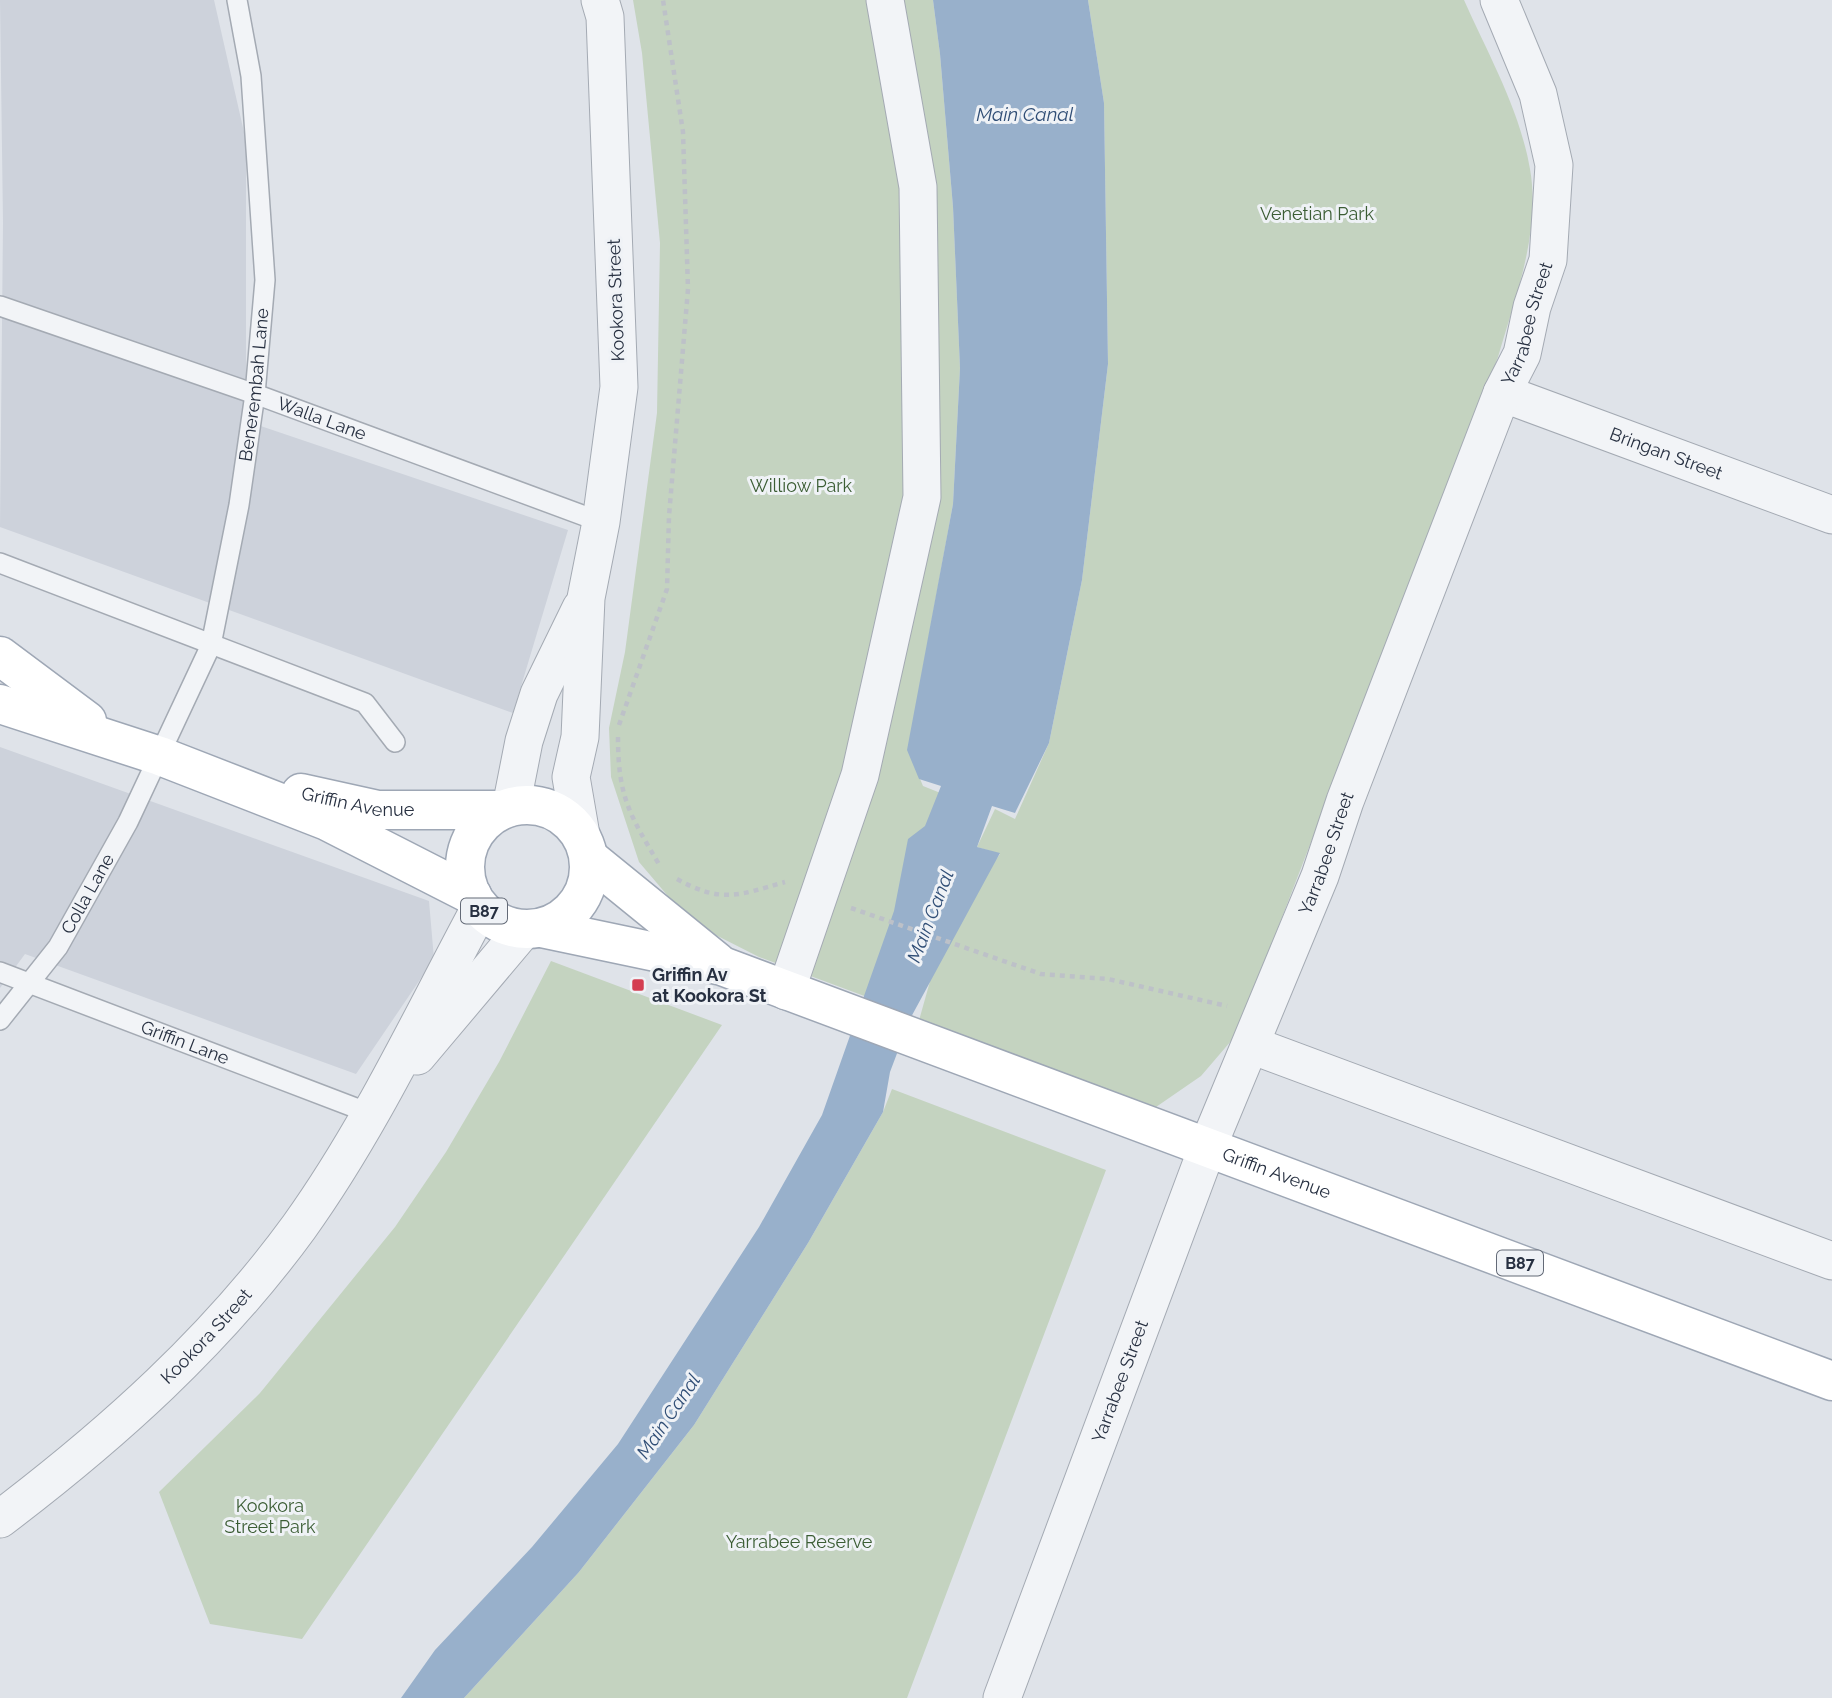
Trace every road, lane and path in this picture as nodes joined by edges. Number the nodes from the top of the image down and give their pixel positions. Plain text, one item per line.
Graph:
1 (237, 0) edge
2 (600, 0) edge
3 (663, 0) edge
4 (885, 0) edge
5 (1504, 2) edge
6 (0, 306) edge
7 (1502, 393) junction
8 (255, 394) junction
9 (1832, 515) edge
10 (601, 522) junction
11 (0, 564) edge
12 (586, 598) junction
13 (211, 645) junction
14 (0, 656) edge
15 (0, 704) edge
16 (111, 739) junction
17 (395, 742) dead end
18 (168, 760) junction
19 (506, 808) junction
20 (585, 846) junction
21 (663, 871) dead end
22 (675, 878) dead end
23 (817, 898) junction
24 (476, 901) junction
25 (877, 916) dead end
26 (533, 929) junction
27 (722, 966) junction
28 (0, 972) edge
29 (28, 985) junction
30 (786, 991) junction
31 (0, 1020) edge
32 (1256, 1030) junction
33 (369, 1113) junction
34 (1208, 1146) junction
35 (1832, 1261) edge
36 (1832, 1381) edge
37 (0, 1519) edge
38 (1002, 1698) edge

1 - 8 lane, Benerembah Lane
2 - 10 street, Kookora Street
3 - 21 path
4 - 23 street
5 - 7 street, Yarrabee Street
6 - 8 lane, Walla Lane
7 - 9 street, Bringan Street
7 - 32 street, Yarrabee Street
8 - 10 lane, Walla Lane
8 - 13 lane, Benerembah Lane
10 - 12 street, Kookora Street
11 - 13 lane
12 - 19 street, Kookora Street
12 - 20 street, Kookora Street
13 - 17 lane
13 - 18 lane, Benerembah Lane
14 - 16 main road, Griffin Avenue / B87
15 - 16 main road, Griffin Avenue / B87
16 - 18 main road, Griffin Avenue / B87
18 - 19 main road, Griffin Avenue / B87
18 - 24 main road, Griffin Avenue / B87
18 - 29 lane, Colla Lane
19 - 20 main road, B87
19 - 24 main road, B87
20 - 26 main road
20 - 27 main road, Griffin Avenue / B87
22 - 23 path
23 - 30 street
24 - 26 main road, B87
24 - 33 street, Kookora Street
25 - 32 path
26 - 27 main road, Griffin Avenue / B87
26 - 33 street, Kookora Street
27 - 30 main road, Griffin Avenue / B87
28 - 29 lane, Griffin Lane
29 - 31 lane, Colla Lane
29 - 33 lane, Griffin Lane
30 - 34 main road, Griffin Avenue / B87
32 - 34 street, Yarrabee Street
32 - 35 street
33 - 37 street, Kookora Street
34 - 36 main road, Griffin Avenue / B87
34 - 38 street, Yarrabee Street

